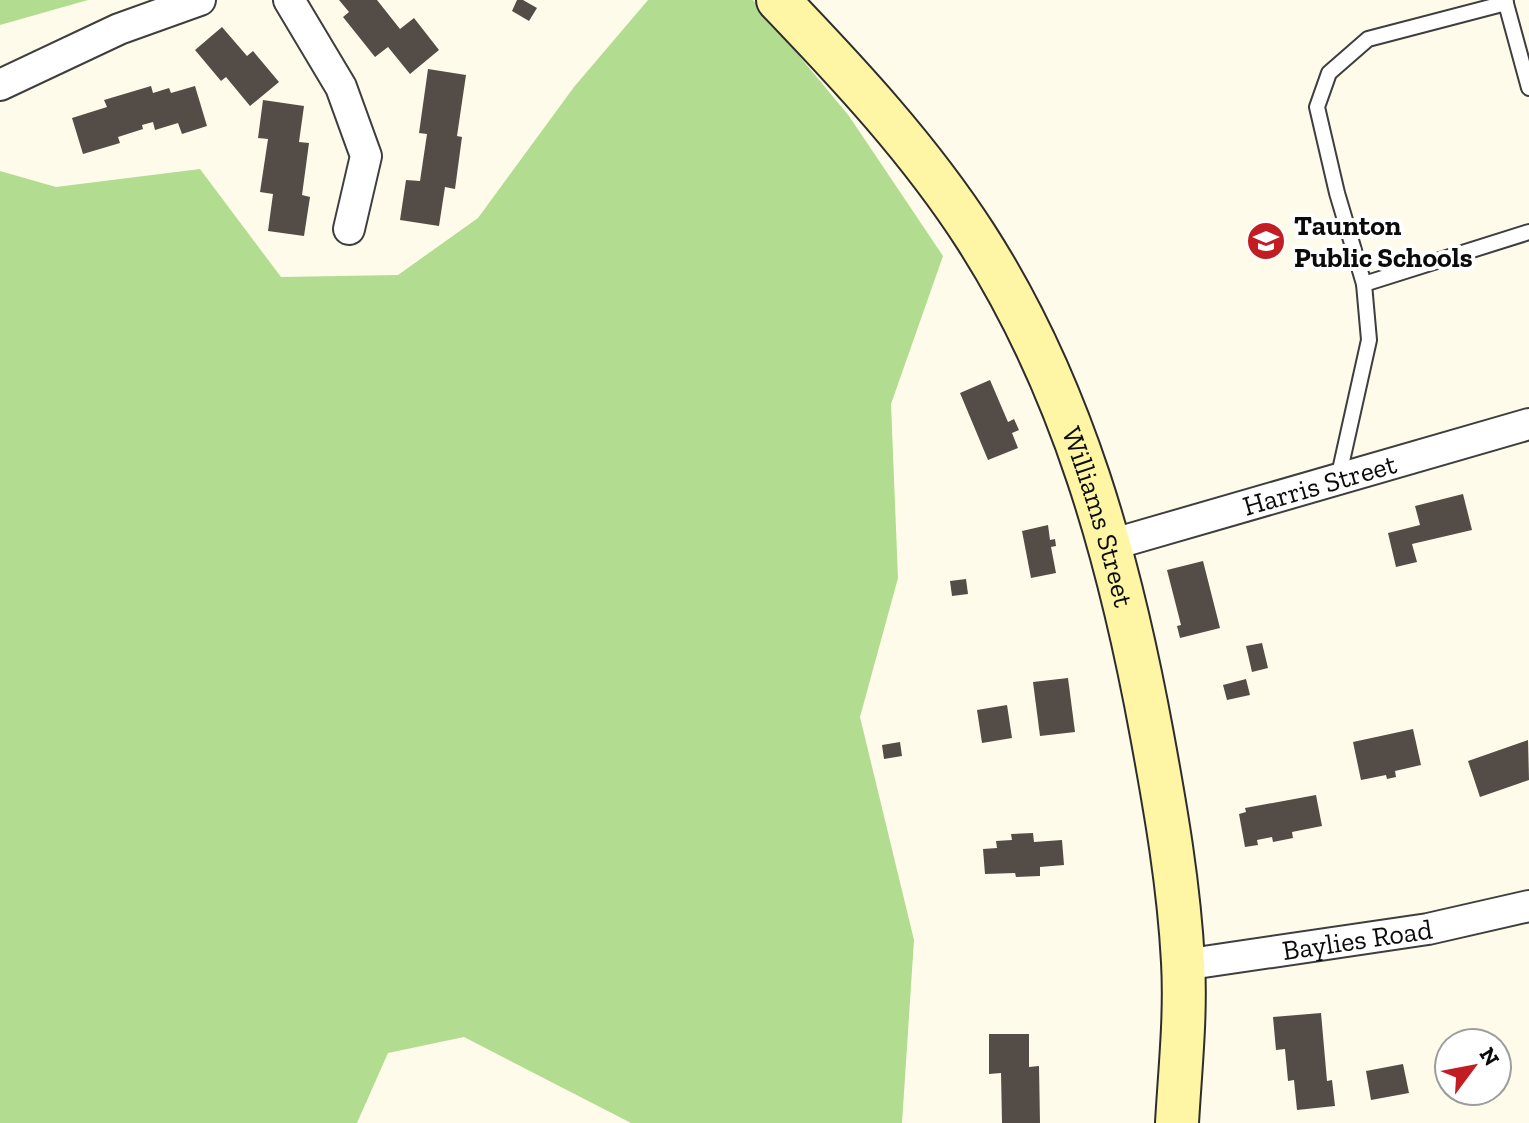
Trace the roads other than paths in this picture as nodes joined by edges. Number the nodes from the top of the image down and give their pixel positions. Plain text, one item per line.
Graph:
1 (200, 0) edge
2 (289, 0) edge
3 (778, 0) edge
4 (1506, 2) edge
5 (0, 85) edge
6 (1529, 88) edge
7 (349, 229) dead end
8 (1529, 232) edge
9 (1364, 284) junction
10 (1529, 424) edge
11 (1338, 479) junction
12 (1110, 545) junction
13 (1529, 906) edge
14 (1183, 965) junction
15 (1177, 1123) edge

1 - 5 street
2 - 7 street
3 - 12 street, Williams Street
4 - 6 lane
4 - 9 lane
8 - 9 lane
9 - 11 lane
10 - 11 street, Harris Street
11 - 12 street, Harris Street
12 - 14 street, Williams Street
13 - 14 street, Baylies Road
14 - 15 street, Williams Street

